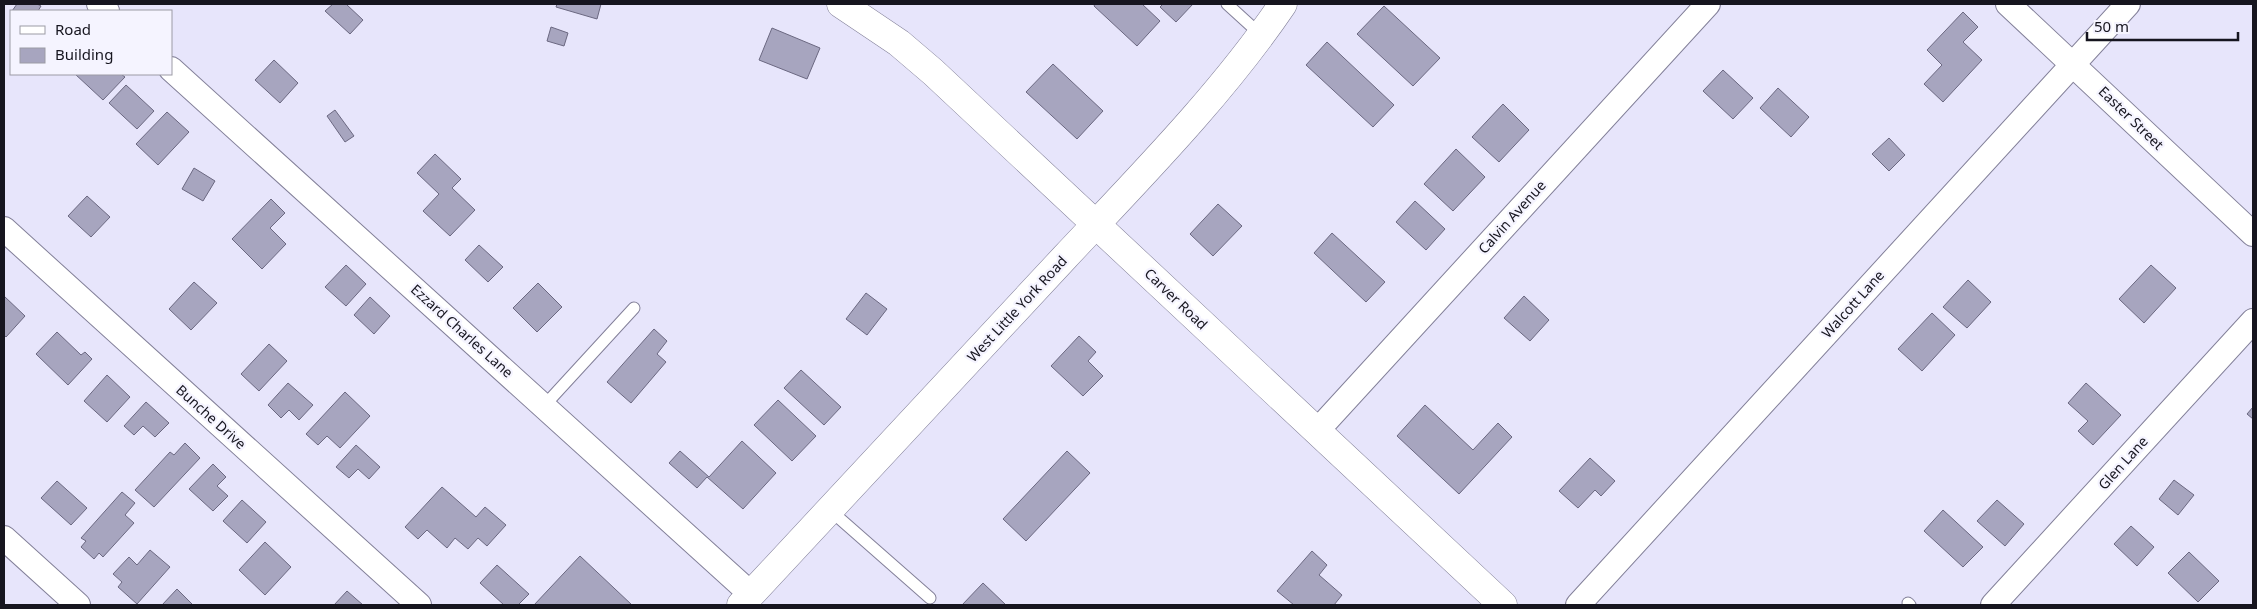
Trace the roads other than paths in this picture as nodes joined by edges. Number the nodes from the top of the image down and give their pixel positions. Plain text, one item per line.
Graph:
1 (841, 4) edge
2 (1227, 4) edge
3 (1283, 4) edge
4 (1708, 4) edge
5 (2008, 4) edge
6 (2128, 4) edge
7 (1261, 35) junction
8 (2073, 63) junction
9 (172, 70) edge
10 (1097, 223) junction
11 (4, 229) edge
12 (2253, 234) edge
13 (634, 308) dead end
14 (2253, 321) edge
15 (544, 406) junction
16 (1316, 432) junction
17 (830, 510) junction
18 (4, 538) edge
19 (930, 598) dead end
20 (746, 600) edge
21 (78, 605) edge
22 (419, 605) edge
23 (1503, 605) edge
24 (1578, 605) edge
25 (1993, 605) edge

1 - 10 street, Carver Road
2 - 7 lane
3 - 7 street, West Little York Road
4 - 16 street, Calvin Avenue
5 - 8 street, Easter Street
6 - 8 street, Walcott Lane
7 - 10 street, West Little York Road
8 - 12 street, Easter Street
8 - 24 street, Walcott Lane
9 - 15 street, Ezzard Charles Lane
10 - 16 street, Carver Road
10 - 17 street, West Little York Road
11 - 22 street, Bunche Drive
13 - 15 lane
14 - 25 street, Glen Lane
15 - 20 street, Ezzard Charles Lane
16 - 23 street, Carver Road
17 - 19 lane
17 - 20 street, West Little York Road
18 - 21 street

